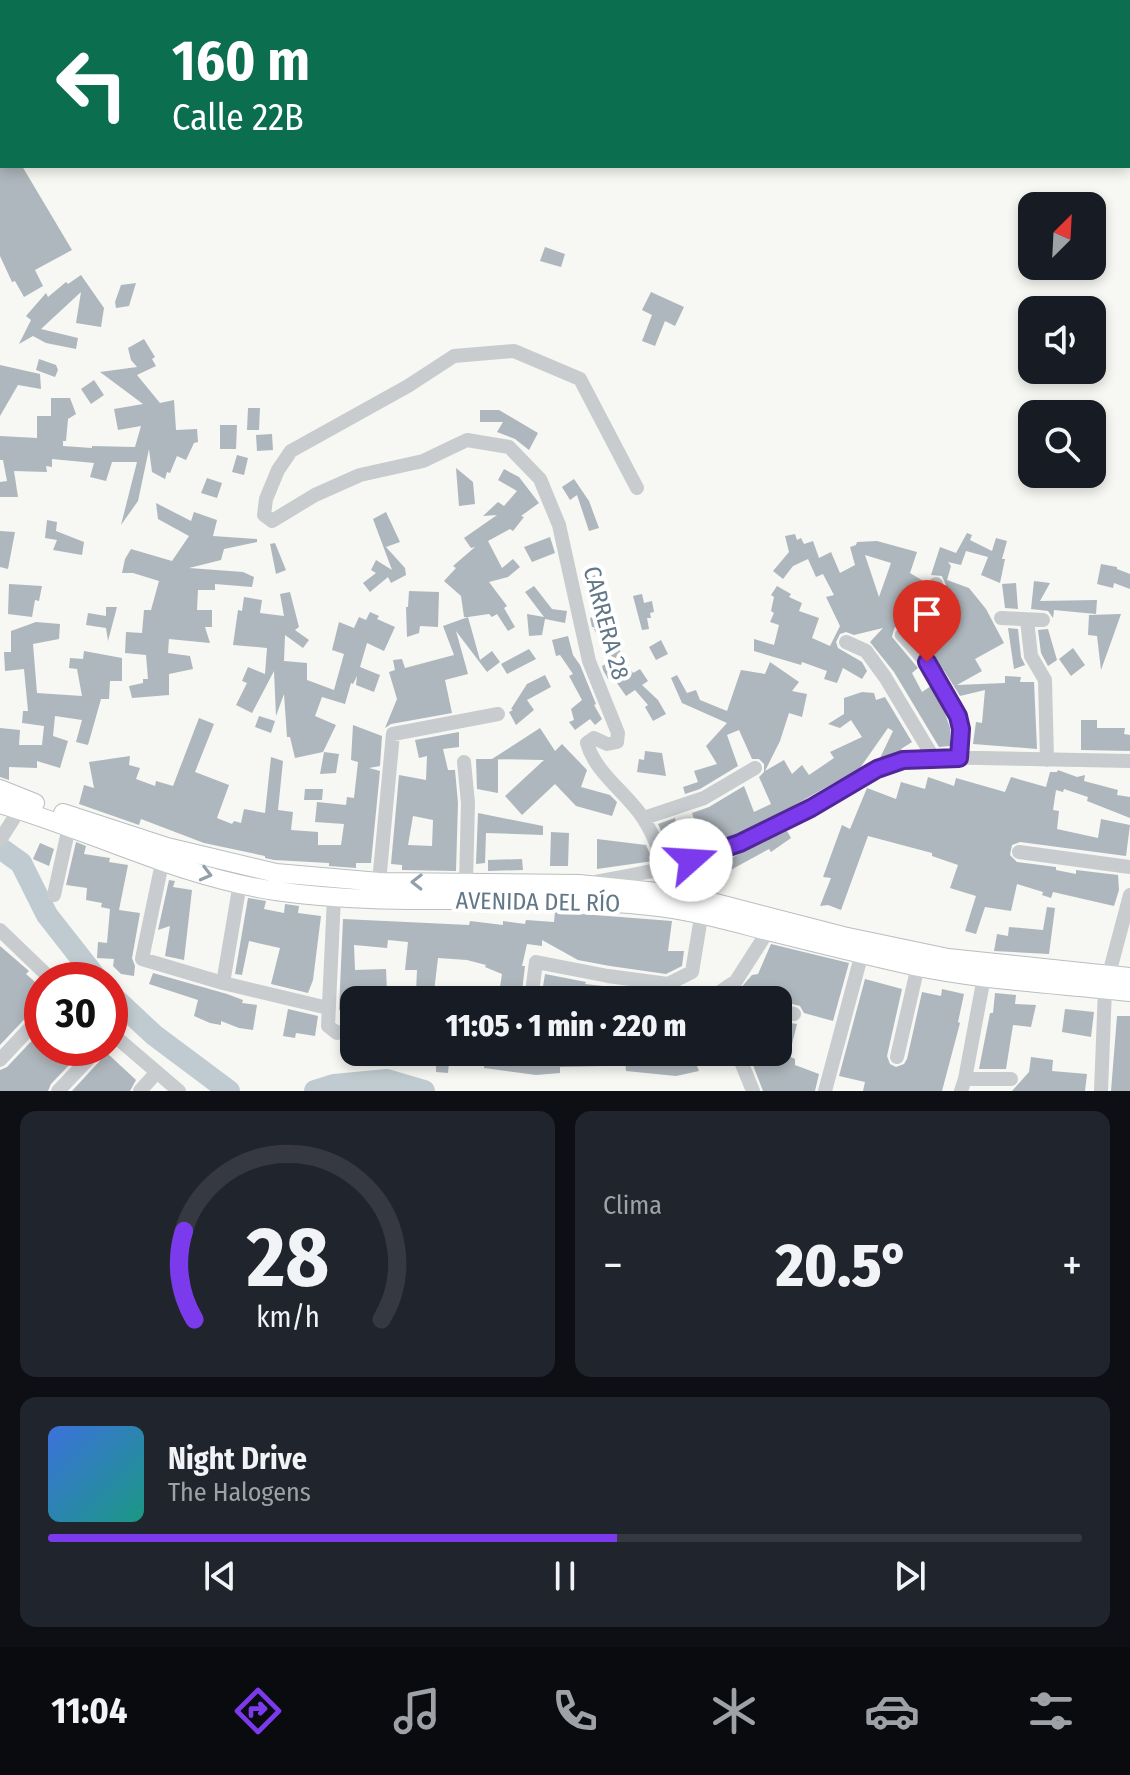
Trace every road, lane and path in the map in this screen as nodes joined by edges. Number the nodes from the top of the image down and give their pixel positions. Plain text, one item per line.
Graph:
1 (637, 488) dead end
2 (936, 584) dead end
3 (1001, 618) dead end
4 (1027, 620) junction
5 (1043, 620) dead end
6 (846, 642) dead end
7 (498, 714) dead end
8 (933, 757) junction
9 (959, 758) junction
10 (1047, 760) junction
11 (1130, 761) edge
12 (464, 762) dead end
13 (755, 768) dead end
14 (0, 789) edge
15 (0, 804) edge
16 (22, 805) junction
17 (644, 818) junction
18 (69, 827) junction
19 (3, 836) edge
20 (1019, 852) dead end
21 (162, 863) junction
22 (1130, 867) edge
23 (667, 869) junction
24 (379, 882) junction
25 (240, 883) junction
26 (579, 884) junction
27 (472, 889) junction
28 (536, 892) junction
29 (54, 895) dead end
30 (1130, 895) edge
31 (334, 897) junction
32 (702, 907) junction
33 (768, 931) junction
34 (3, 941) edge
35 (862, 953) junction
36 (29, 962) edge
37 (918, 966) junction
38 (984, 977) junction
39 (1130, 977) edge
40 (1107, 982) junction
41 (223, 983) junction
42 (533, 986) edge
43 (730, 986) edge
44 (1130, 992) edge
45 (328, 1008) junction
46 (340, 1032) edge
47 (24, 1034) edge
48 (128, 1049) edge
49 (897, 1057) dead end
50 (0, 1060) edge
51 (82, 1066) edge
52 (743, 1066) edge
53 (157, 1072) junction
54 (1011, 1079) dead end
55 (963, 1085) edge
56 (830, 1089) edge
57 (58, 1091) edge
58 (140, 1091) edge
59 (179, 1091) edge
60 (753, 1091) edge
61 (1101, 1091) edge

1 - 17 street, CARRERA 28
2 - 9 street
3 - 4 street
4 - 5 street
4 - 10 street
6 - 8 street
7 - 24 street
8 - 9 street
8 - 23 street
9 - 10 street
10 - 11 street
12 - 27 street
13 - 17 street
14 - 16 main road, AVENIDA DEL RÍO
15 - 16 main road, AVENIDA DEL RÍO
16 - 18 main road, AVENIDA DEL RÍO
16 - 19 street
16 - 24 main road, AVENIDA DEL RÍO
17 - 23 street
18 - 21 main road, AVENIDA DEL RÍO
18 - 29 street
20 - 22 street
21 -> 25 main road, AVENIDA DEL RÍO
21 - 41 street
23 - 26 street
27 -> 24 main road, AVENIDA DEL RÍO
25 - 31 main road, AVENIDA DEL RÍO
25 - 41 street
26 - 28 main road, AVENIDA DEL RÍO
26 - 32 main road, AVENIDA DEL RÍO
27 - 28 main road, AVENIDA DEL RÍO
27 - 31 main road, AVENIDA DEL RÍO
28 - 32 main road, AVENIDA DEL RÍO
30 - 40 street
31 - 45 street
32 - 33 main road, AVENIDA DEL RÍO
32 - 40 main road, AVENIDA DEL RÍO
32 - 42 street
33 - 35 main road, AVENIDA DEL RÍO
33 - 43 street
34 - 36 street
35 - 37 main road, AVENIDA DEL RÍO
35 - 56 street
37 - 38 main road, AVENIDA DEL RÍO
37 - 49 street
38 - 40 main road, AVENIDA DEL RÍO
38 - 55 street
39 - 40 main road, AVENIDA DEL RÍO
40 - 44 main road, AVENIDA DEL RÍO
40 - 61 street
41 - 45 street
45 - 46 street
47 - 50 street
48 - 53 street
51 - 57 street
52 - 60 street
53 - 58 street
53 - 59 street
54 - 55 street

